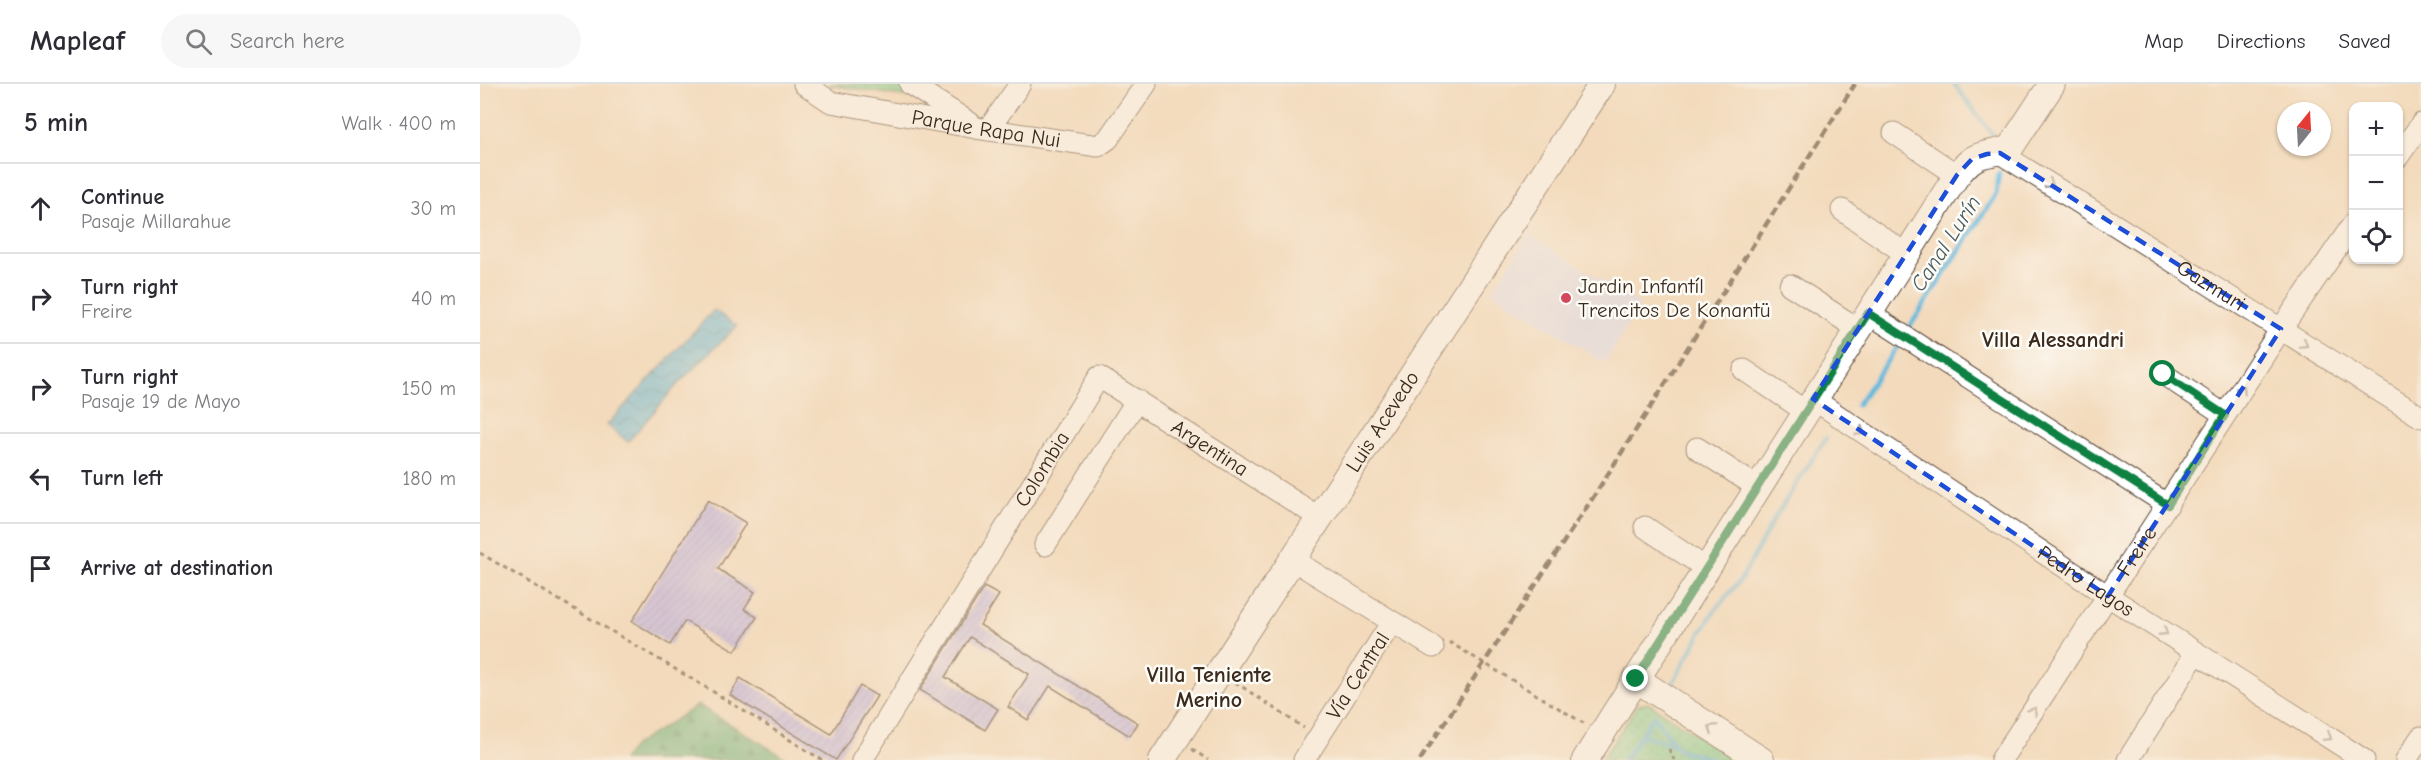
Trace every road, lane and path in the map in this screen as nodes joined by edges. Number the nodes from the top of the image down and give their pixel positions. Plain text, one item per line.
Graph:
1 (804, 84) edge
2 (910, 84) edge
3 (1020, 84) edge
4 (1146, 84) edge
5 (1602, 84) edge
6 (2052, 84) edge
7 (2421, 124) edge
8 (982, 129) junction
9 (1894, 133) dead end
10 (2000, 153) junction
11 (2399, 156) edge
12 (1957, 175) junction
13 (1842, 210) dead end
14 (2349, 230) edge
15 (1906, 254) junction
16 (1790, 285) dead end
17 (1863, 321) junction
18 (2281, 329) junction
19 (1744, 370) dead end
20 (2163, 374) dead end
21 (1099, 377) joint
22 (1137, 400) junction
23 (1809, 405) junction
24 (2225, 415) junction
25 (2421, 417) edge
26 (1697, 448) dead end
27 (1757, 487) junction
28 (2168, 505) junction
29 (1320, 518) junction
30 (1645, 527) dead end
31 (1044, 545) dead end
32 (480, 553) edge
33 (1293, 560) junction
34 (1707, 569) junction
35 (2108, 596) junction
36 (1392, 622) junction
37 (1433, 648) dead end
38 (2196, 653) junction
39 (1219, 672) junction
40 (1636, 679) junction
41 (2421, 736) edge
42 (1318, 738) junction
43 (1669, 749) dead end
44 (822, 760) edge
45 (861, 760) edge
46 (1162, 760) edge
47 (1304, 760) edge
48 (1585, 760) edge
49 (1674, 760) edge
50 (1761, 760) edge
51 (2001, 760) edge
52 (2128, 760) edge
53 (2364, 760) edge
54 (2406, 760) edge

1 - 8 street, Parque Rapa Nui
2 - 8 street
3 - 8 street
4 - 8 street, Parque Rapa Nui
5 - 29 main road, Luis Acevedo
6 - 10 main road
7 - 11 street
9 - 12 street
10 - 12 main road
10 -> 18 street, Gazmuri
12 - 15 main road
13 - 15 street
14 - 18 street, Freire
15 - 17 main road
16 - 17 street
17 - 23 main road
17 - 28 street
24 -> 18 street, Freire
18 -> 25 street, Gazmuri
19 - 23 street, Pedro Lagos
20 - 24 street
21 - 22 street, Argentina
21 - 45 street, Colombia
22 - 29 street, Argentina
22 - 31 street
23 - 27 main road
23 -> 35 street, Pedro Lagos
24 - 28 street, Freire
26 - 27 street
27 - 34 main road
28 - 35 street, Freire
29 - 33 main road, Luis Acevedo
30 - 34 street
32 - 44 path
33 - 36 street
33 - 39 main road, Luis Acevedo
34 - 40 main road
35 -> 38 street, Pedro Lagos
51 -> 35 street, Freire
36 - 37 street
36 - 42 street, Vía Central
38 - 52 street
38 -> 53 street, Pedro Lagos
39 - 42 path
39 - 46 main road, Luis Acevedo
40 - 48 main road
50 -> 40 main road
41 - 54 street
42 - 47 street, Vía Central
43 - 49 path

